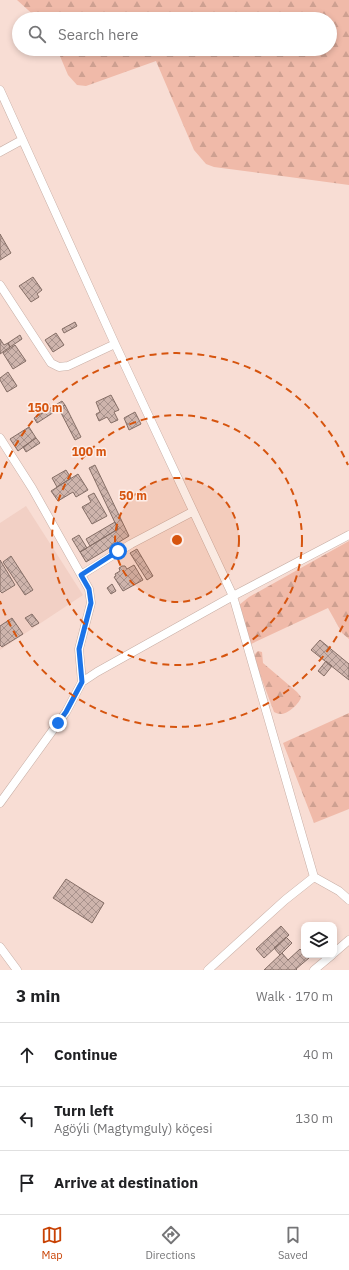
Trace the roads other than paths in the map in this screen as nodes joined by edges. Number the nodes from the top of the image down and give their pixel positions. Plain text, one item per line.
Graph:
1 (0, 90) edge
2 (22, 140) junction
3 (0, 152) edge
4 (0, 285) edge
5 (114, 344) junction
6 (0, 438) edge
7 (192, 512) junction
8 (349, 535) edge
9 (81, 575) junction
10 (233, 596) junction
11 (82, 682) junction
12 (0, 803) edge
13 (314, 877) junction
14 (349, 900) edge
15 (349, 940) edge
16 (0, 947) edge
17 (337, 950) edge
18 (328, 958) edge
19 (17, 970) edge
20 (208, 970) edge
21 (314, 970) edge

1 - 2 street
2 - 3 street
2 - 5 street
4 - 5 street
5 - 7 street
6 - 9 street
7 - 9 street
7 - 10 street
8 - 10 street
9 - 11 street
10 - 11 street
10 - 13 street
11 - 12 street
13 - 14 street
13 - 20 street
15 - 17 street
16 - 19 street
18 - 21 street

